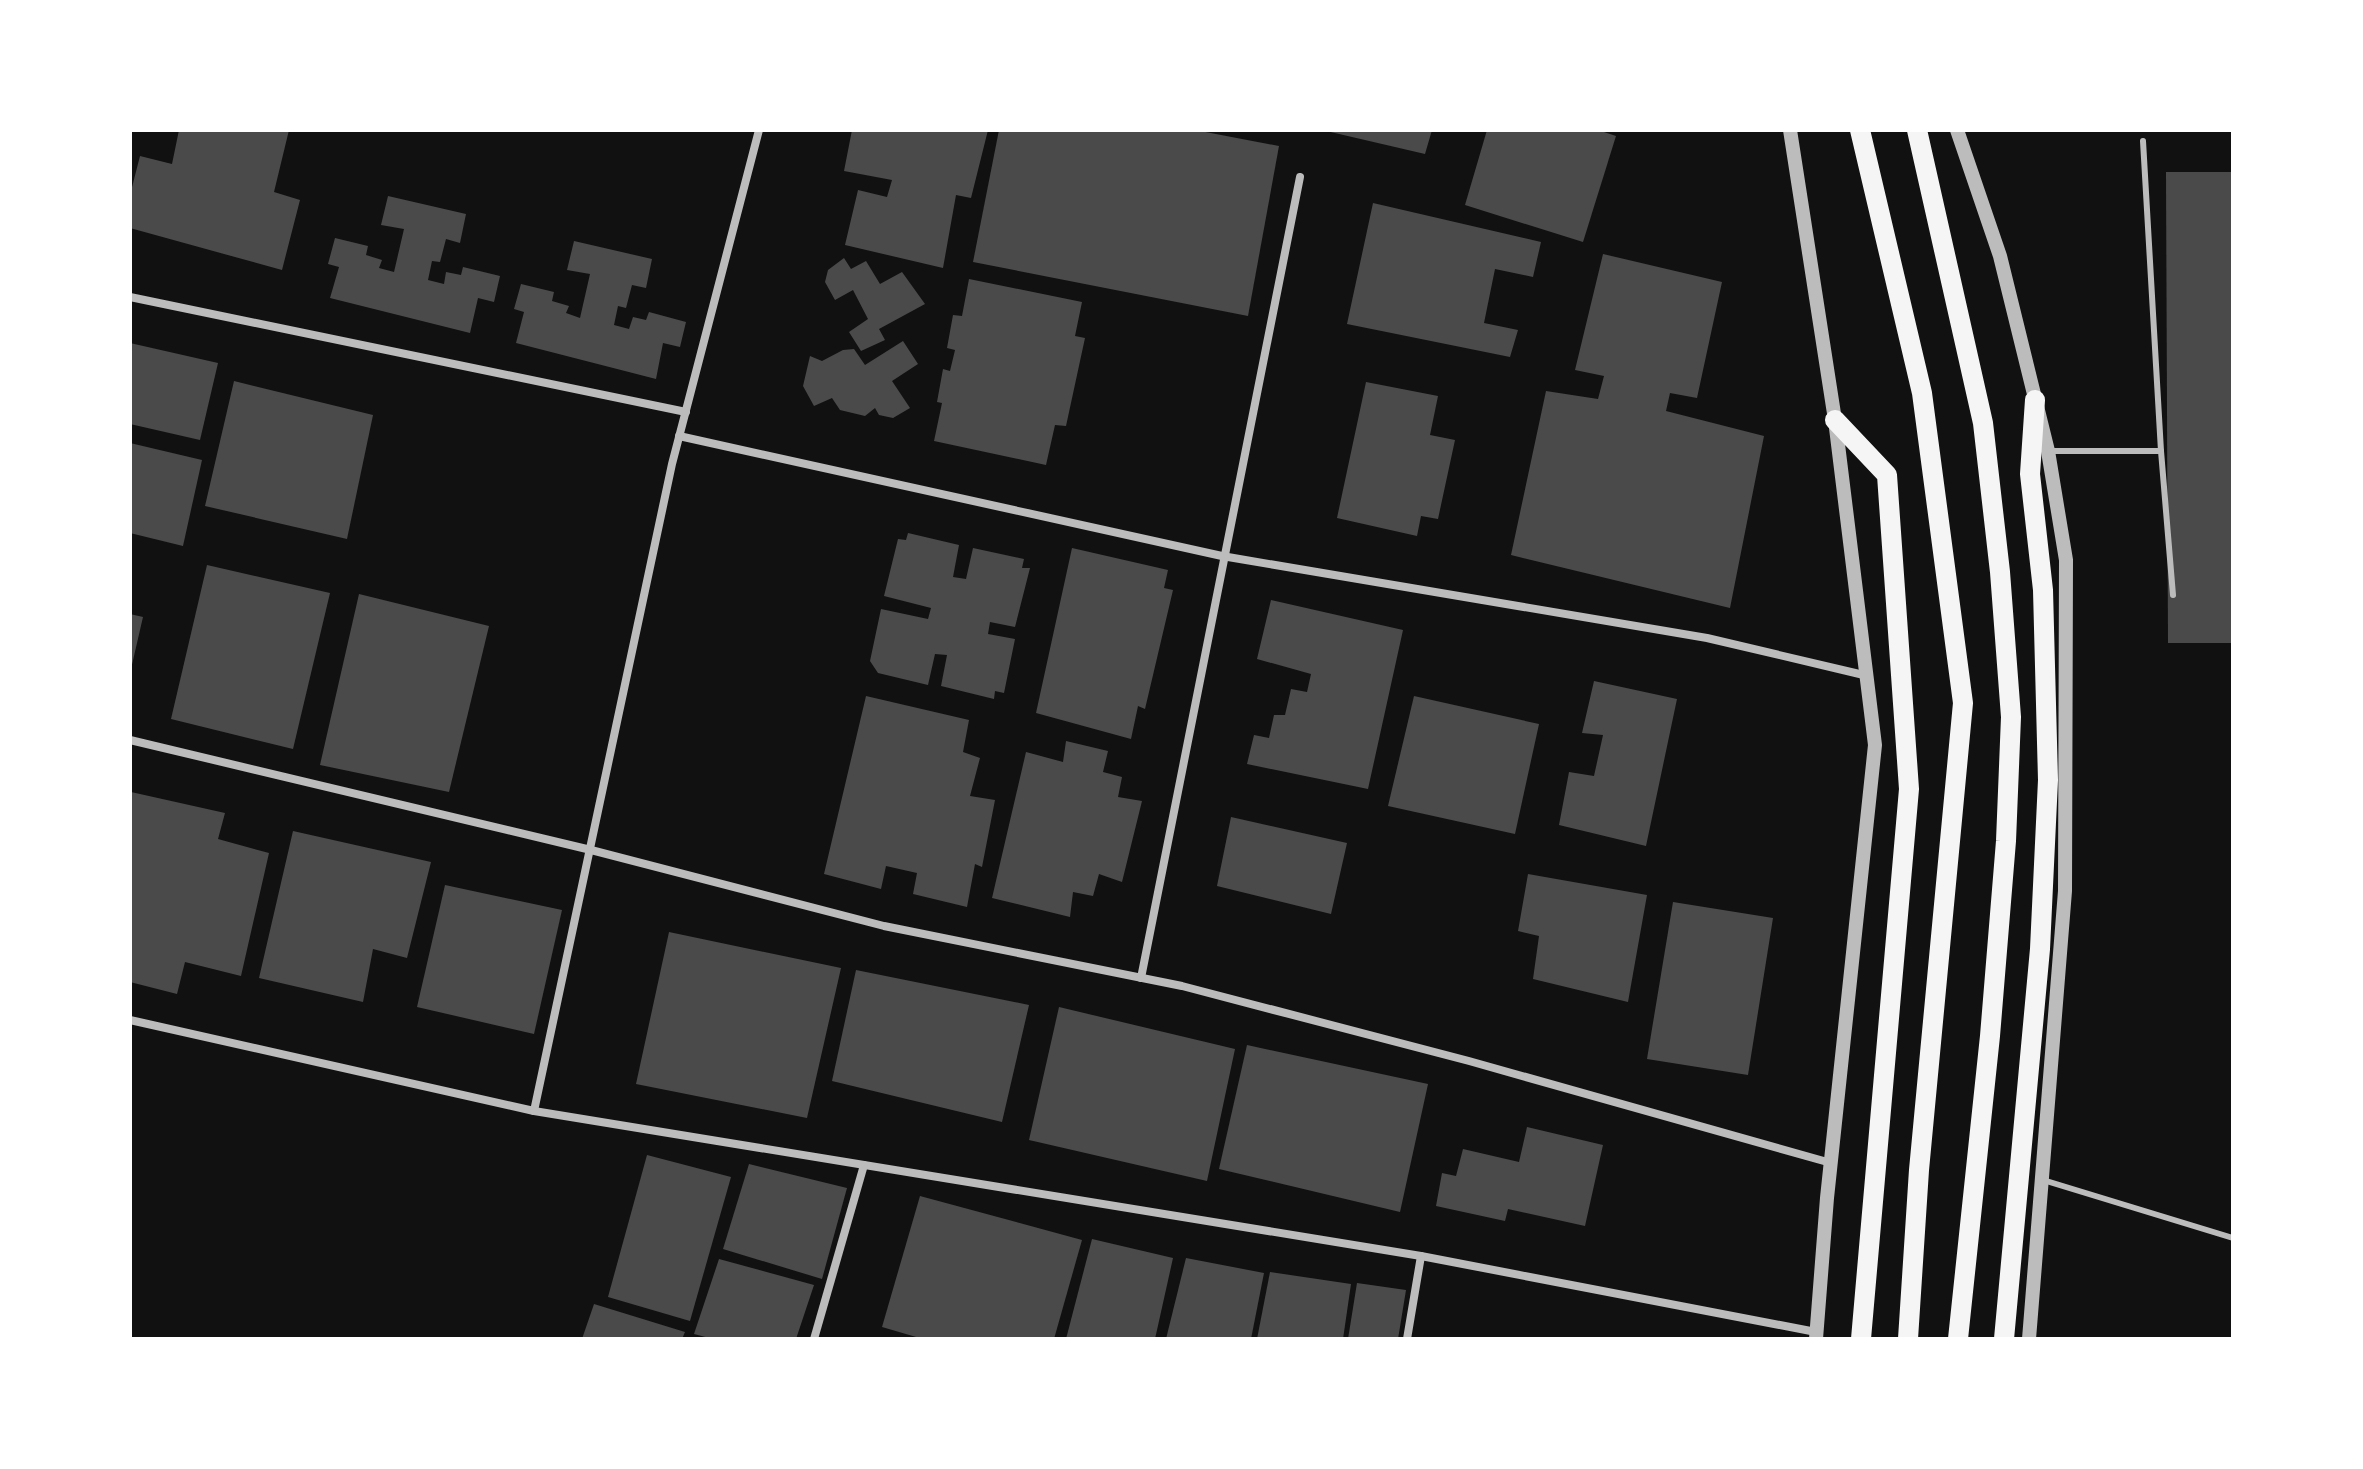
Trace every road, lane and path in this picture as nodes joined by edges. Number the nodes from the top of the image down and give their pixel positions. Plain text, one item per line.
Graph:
1 (759, 130) edge
2 (1790, 130) edge
3 (1860, 130) edge
4 (1917, 130) edge
5 (1957, 130) edge
6 (2143, 141) dead end
7 (1300, 177) dead end
8 (130, 297) edge
9 (2035, 400) junction
10 (686, 412) junction
11 (1835, 420) junction
12 (679, 436) junction
13 (2048, 451) junction
14 (2161, 451) junction
15 (1222, 556) junction
16 (2173, 595) dead end
17 (1868, 676) junction
18 (130, 740) edge
19 (591, 850) junction
20 (1141, 978) junction
21 (130, 1020) edge
22 (534, 1111) junction
23 (1831, 1163) junction
24 (864, 1165) junction
25 (2043, 1180) junction
26 (2233, 1238) edge
27 (1421, 1256) junction
28 (1816, 1335) edge
29 (814, 1339) edge
30 (1407, 1339) edge
31 (1861, 1339) edge
32 (1908, 1339) edge
33 (1958, 1339) edge
34 (2004, 1339) edge
35 (2029, 1339) edge

1 - 10 street
2 - 11 street
3 - 32 main road
4 - 33 main road
5 - 9 street
6 - 14 lane
7 - 15 street
8 - 10 street
9 - 13 street
9 - 34 main road
10 - 12 street
11 - 17 street
11 - 31 main road
12 - 15 street
12 - 19 street
13 - 14 lane
13 - 25 street
14 - 16 lane
15 - 17 street
15 - 20 street
17 - 23 street
18 - 19 street
19 - 20 street
19 - 22 street
20 - 23 street
21 - 22 street
22 - 24 street
23 - 28 street
24 - 27 street
24 - 29 street
25 - 26 lane
25 - 35 street
27 - 28 street
27 - 30 street

